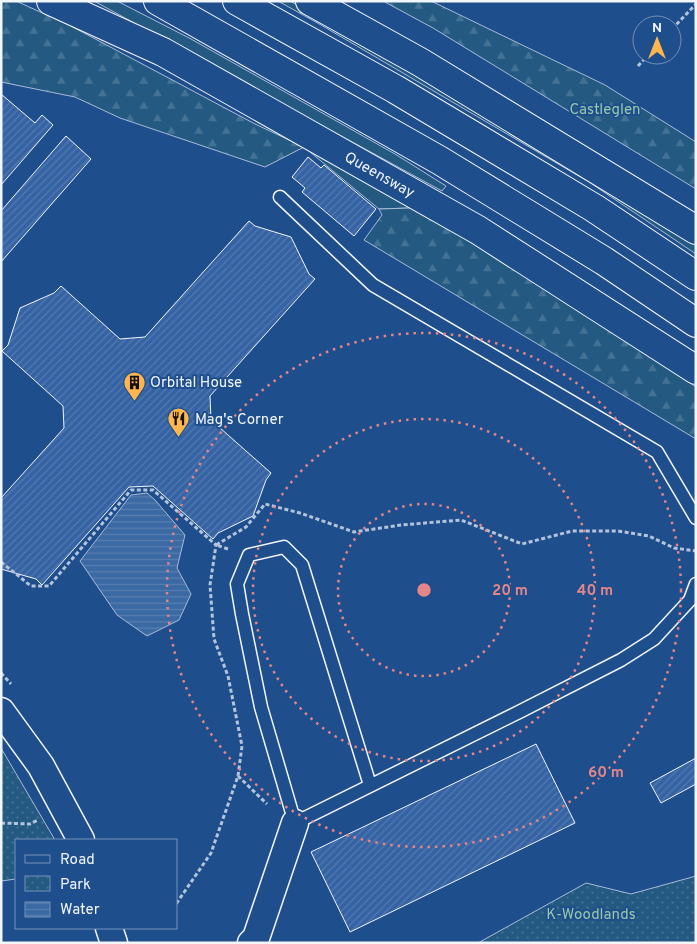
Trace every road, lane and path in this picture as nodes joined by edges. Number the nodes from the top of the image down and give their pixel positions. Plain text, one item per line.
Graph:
1 (51, 1) edge
2 (158, 1) edge
3 (237, 1) edge
4 (310, 1) edge
5 (696, 4) edge
6 (682, 19) edge
7 (280, 197) dead end
8 (696, 230) edge
9 (696, 276) edge
10 (696, 323) edge
11 (696, 370) edge
12 (696, 518) edge
13 (216, 545) junction
14 (696, 552) edge
15 (248, 555) junction
16 (1, 562) edge
17 (696, 584) edge
18 (1, 711) edge
19 (370, 785) junction
20 (63, 808) junction
21 (1, 823) edge
22 (295, 823) junction
23 (80, 839) edge
24 (178, 901) edge
25 (109, 929) edge
26 (114, 943) edge
27 (252, 943) edge

1 - 11 main road, Queensway
2 - 10 main road
3 - 9 main road
4 - 8 main road
5 - 6 path
7 - 12 lane
13 - 14 path
13 - 15 path
13 - 16 path
13 - 24 path
15 - 19 lane
15 - 22 lane
17 - 19 lane
18 - 20 street
19 - 22 lane
20 - 21 path
20 - 23 street
22 - 27 street
25 - 26 street

